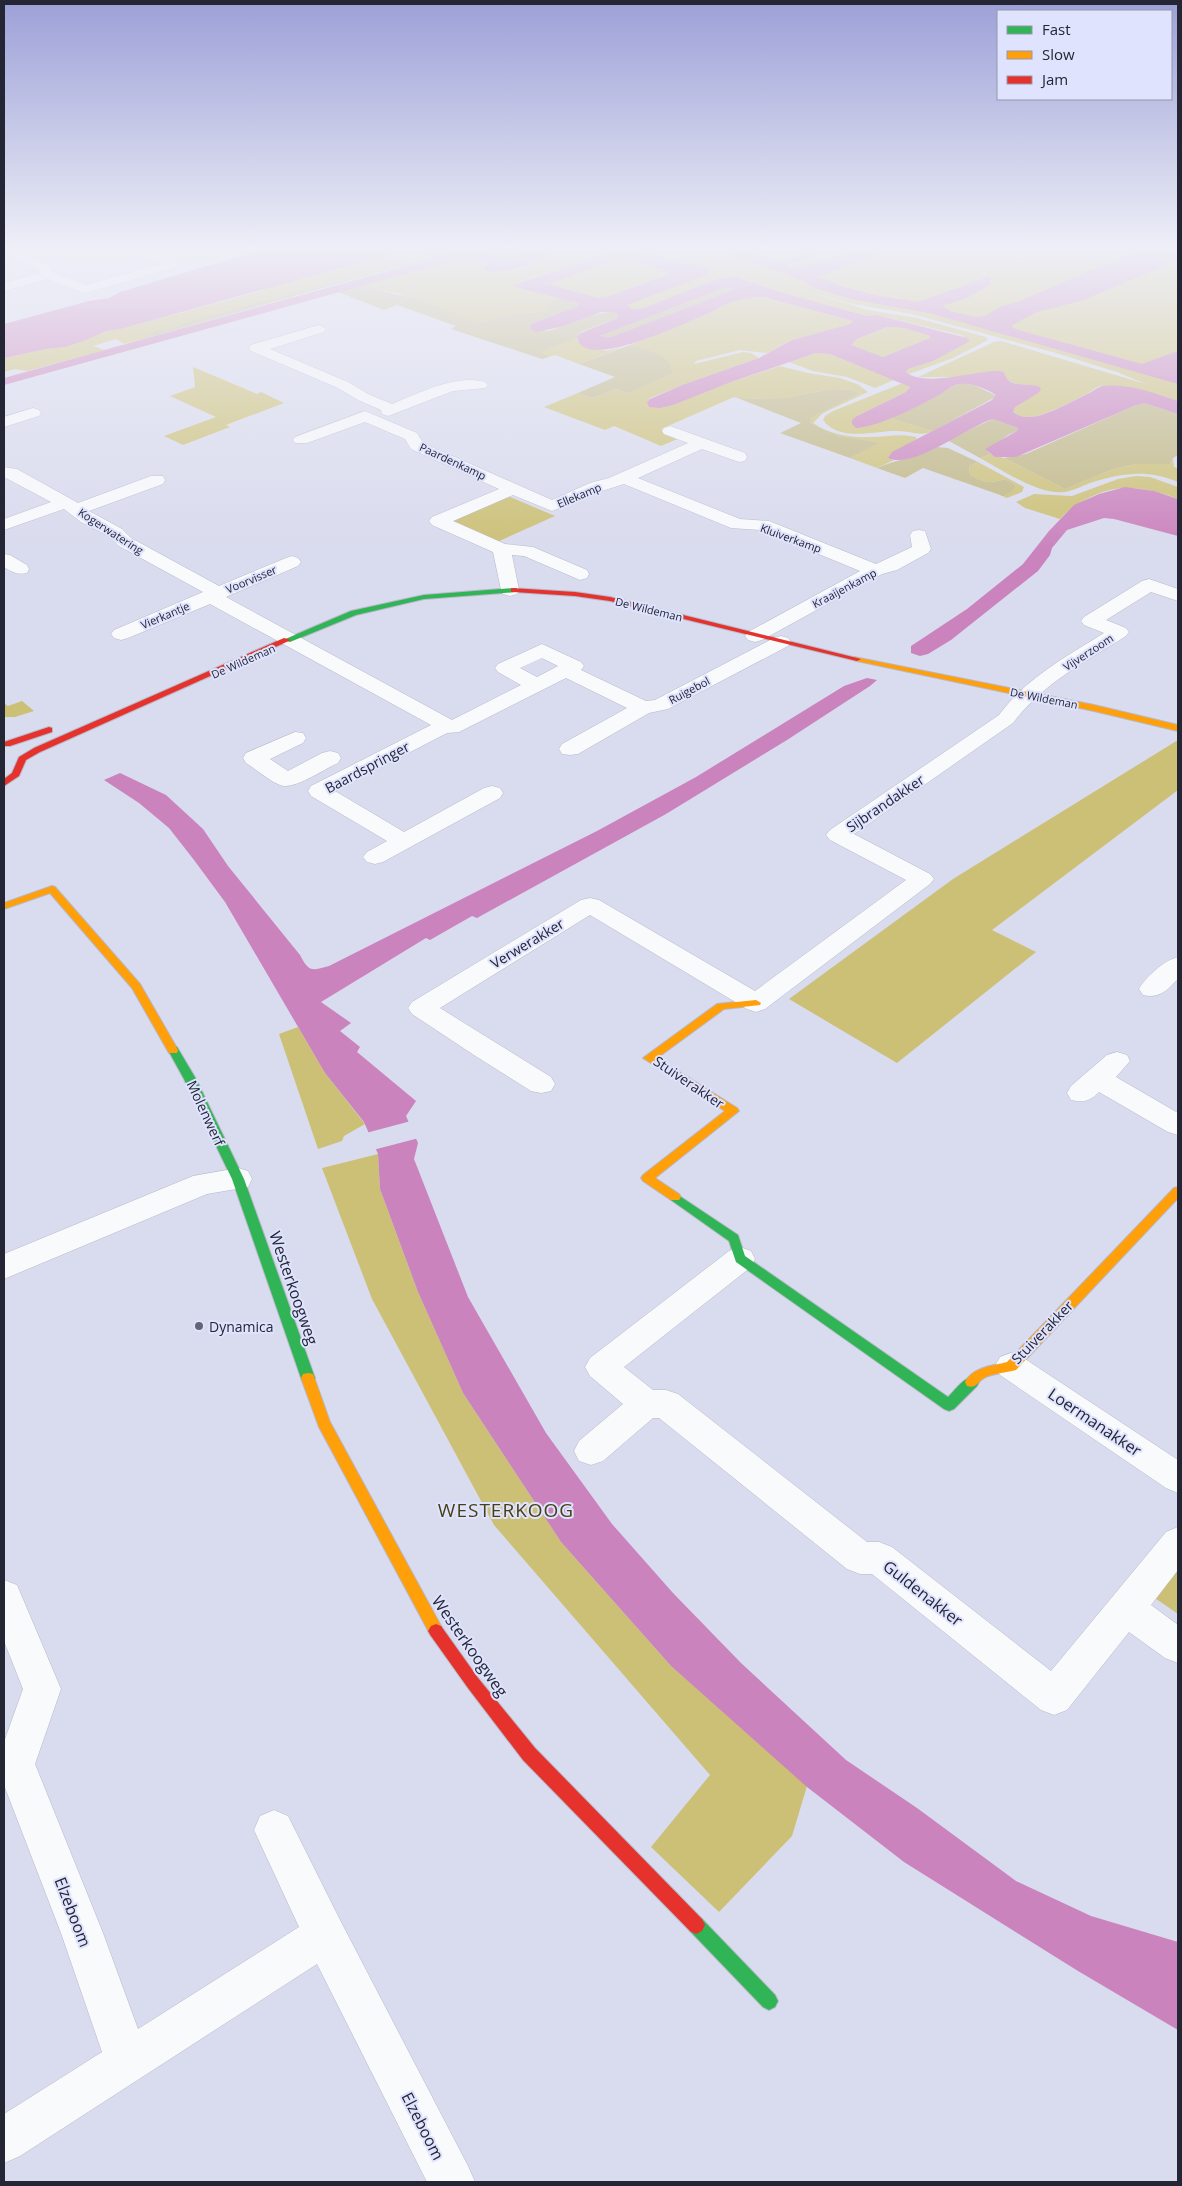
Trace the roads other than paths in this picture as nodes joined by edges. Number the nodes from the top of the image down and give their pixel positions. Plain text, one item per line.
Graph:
1 (258, 349) edge
2 (480, 384) dead end
3 (392, 409) junction
4 (33, 413) dead end
5 (369, 418) junction
6 (4, 422) edge
7 (670, 431) dead end
8 (301, 440) dead end
9 (702, 443) junction
10 (739, 457) dead end
11 (4, 472) edge
12 (623, 478) junction
13 (157, 480) dead end
14 (513, 488) junction
15 (71, 506) junction
16 (4, 525) edge
17 (919, 535) dead end
18 (502, 549) junction
19 (4, 559) edge
20 (292, 562) dead end
21 (20, 569) dead end
22 (875, 570) junction
23 (580, 574) dead end
24 (510, 590) junction
25 (214, 595) junction
26 (1178, 596) edge
27 (121, 634) dead end
28 (755, 636) junction
29 (289, 640) junction
30 (781, 642) junction
31 (566, 670) junction
32 (536, 685) junction
33 (1027, 694) junction
34 (130, 708) junction
35 (643, 708) junction
36 (447, 725) junction
37 (1178, 728) edge
38 (295, 738) dead end
39 (5, 743) edge
40 (570, 748) dead end
41 (330, 758) dead end
42 (22, 759) junction
43 (294, 776) junction
44 (4, 783) edge
45 (320, 791) junction
46 (492, 794) dead end
47 (404, 841) junction
48 (375, 857) dead end
49 (568, 892) dead end
50 (590, 905) junction
51 (4, 906) edge
52 (1178, 965) edge
53 (1152, 989) dead end
54 (756, 1003) junction
55 (1117, 1061) dead end
56 (541, 1084) dead end
57 (1178, 1125) edge
58 (238, 1178) junction
59 (1175, 1199) edge
60 (740, 1258) junction
61 (4, 1267) edge
62 (1011, 1366) junction
63 (646, 1404) junction
64 (591, 1452) dead end
65 (1178, 1478) edge
66 (1178, 1543) edge
67 (4, 1597) edge
68 (1126, 1608) junction
69 (1178, 1646) edge
70 (274, 1830) dead end
71 (326, 1935) junction
72 (769, 2001) dead end
73 (128, 2062) junction
74 (4, 2140) edge
75 (452, 2182) edge

1 - 3 street
2 - 3 street
3 - 5 street
4 - 6 street
5 - 8 street
5 - 14 street, Paardenkamp
7 - 9 street
9 - 10 street
9 - 12 street, Ellekamp
11 - 15 street, Kogerwatering
12 - 14 street, Ellekamp
12 - 22 street, Kluiverkamp
13 - 15 street
14 - 18 street
15 - 16 street
15 - 25 street, Kogerwatering
17 - 22 street, Kraaijenkamp
18 - 23 street
18 - 24 street
19 - 21 street
20 - 25 street, Voorvisser
22 - 28 street, Kraaijenkamp
24 - 28 street, De Wildeman
24 - 29 street, De Wildeman
25 - 27 street, Vierkantje
25 - 29 street, Kogerwatering
26 - 33 street, Vijverzoom
28 - 30 street, De Wildeman
29 - 34 street, De Wildeman
29 - 36 street
30 - 33 street, De Wildeman
30 - 35 street, Ruigebol
31 - 32 street, Baardspringer
31 - 32 street
31 - 35 street
32 - 36 street, Baardspringer
33 - 37 street, De Wildeman
33 - 54 street, Sijbrandakker
34 - 39 street, De Wildeman
34 - 42 street, De Wildeman
35 - 40 street, Ruigebol
36 - 45 street, Baardspringer
38 - 43 street
39 - 42 street
41 - 43 street, Baardspringer
42 - 44 street
43 - 45 street
45 - 47 street, Baardspringer
46 - 47 street
47 - 48 street
49 - 50 street
50 - 54 street
50 - 56 street, Verwerakker
51 - 58 street, Molenwerf
52 - 53 street
54 - 60 street, Stuiverakker
55 - 57 street
58 - 61 street
58 - 72 street, Westerkoogweg
59 - 62 street, Stuiverakker
60 - 62 street, Stuiverakker
60 - 63 street
62 - 65 street, Loermanakker
63 - 64 street
63 - 68 street, Guldenakker
66 - 68 street, Guldenakker
67 - 73 street, Elzeboom
68 - 69 street
70 - 71 street, Elzeboom
71 - 73 street
71 - 75 street, Elzeboom
73 - 74 street

